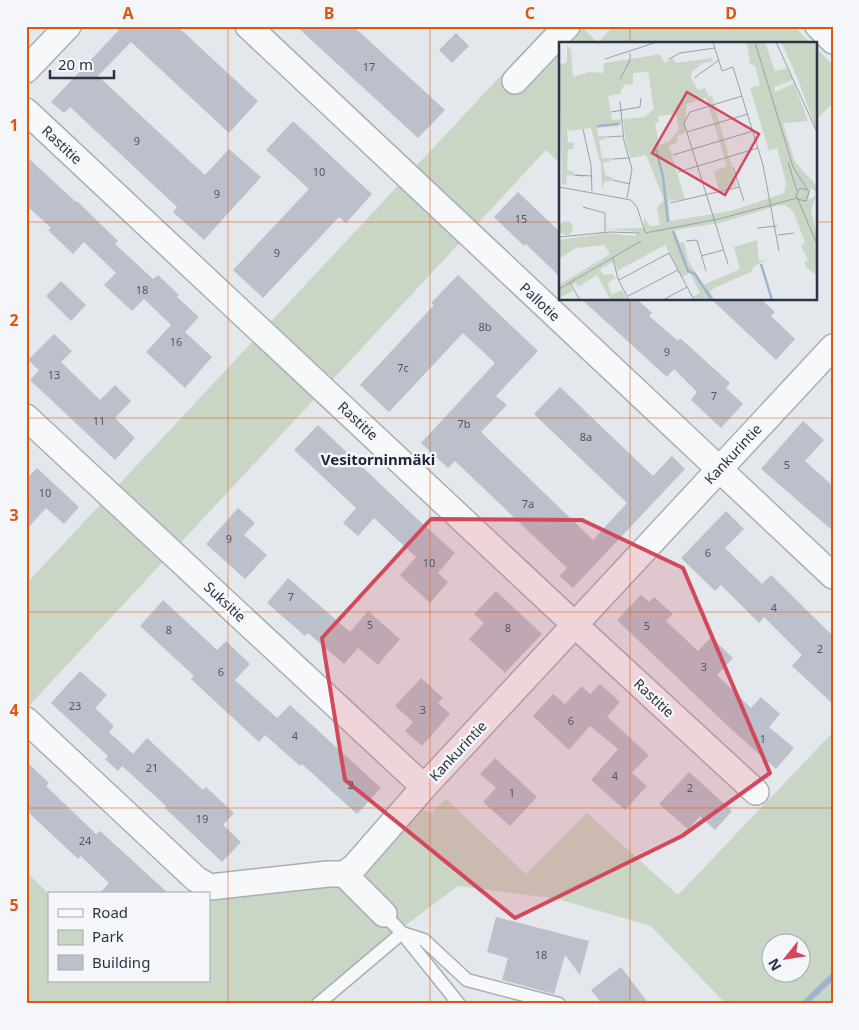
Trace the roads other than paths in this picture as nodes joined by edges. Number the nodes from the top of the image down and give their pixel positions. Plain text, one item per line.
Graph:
1 (68, 26) edge
2 (248, 26) edge
3 (567, 26) edge
4 (818, 26) edge
5 (833, 41) edge
6 (26, 70) edge
7 (515, 81) dead end
8 (26, 111) edge
9 (833, 347) edge
10 (26, 417) edge
11 (719, 469) junction
12 (833, 576) edge
13 (575, 625) junction
14 (26, 720) edge
15 (424, 787) junction
16 (756, 792) dead end
17 (344, 874) junction
18 (384, 914) joint
19 (402, 933) junction
20 (318, 1004) edge
21 (459, 1004) edge
22 (559, 1004) edge

1 - 6 street
2 - 11 street, Pallotie
3 - 7 street
4 - 5 street
8 - 13 street, Rastitie
9 - 11 street, Kankurintie
10 - 15 street, Suksitie
11 - 12 street, Pallotie
11 - 13 street, Kankurintie
13 - 15 street, Kankurintie
13 - 16 street, Rastitie
14 - 17 street
15 - 17 street, Kankurintie
17 - 18 street
18 - 19 lane
19 - 20 lane
19 - 21 lane
19 - 22 lane

